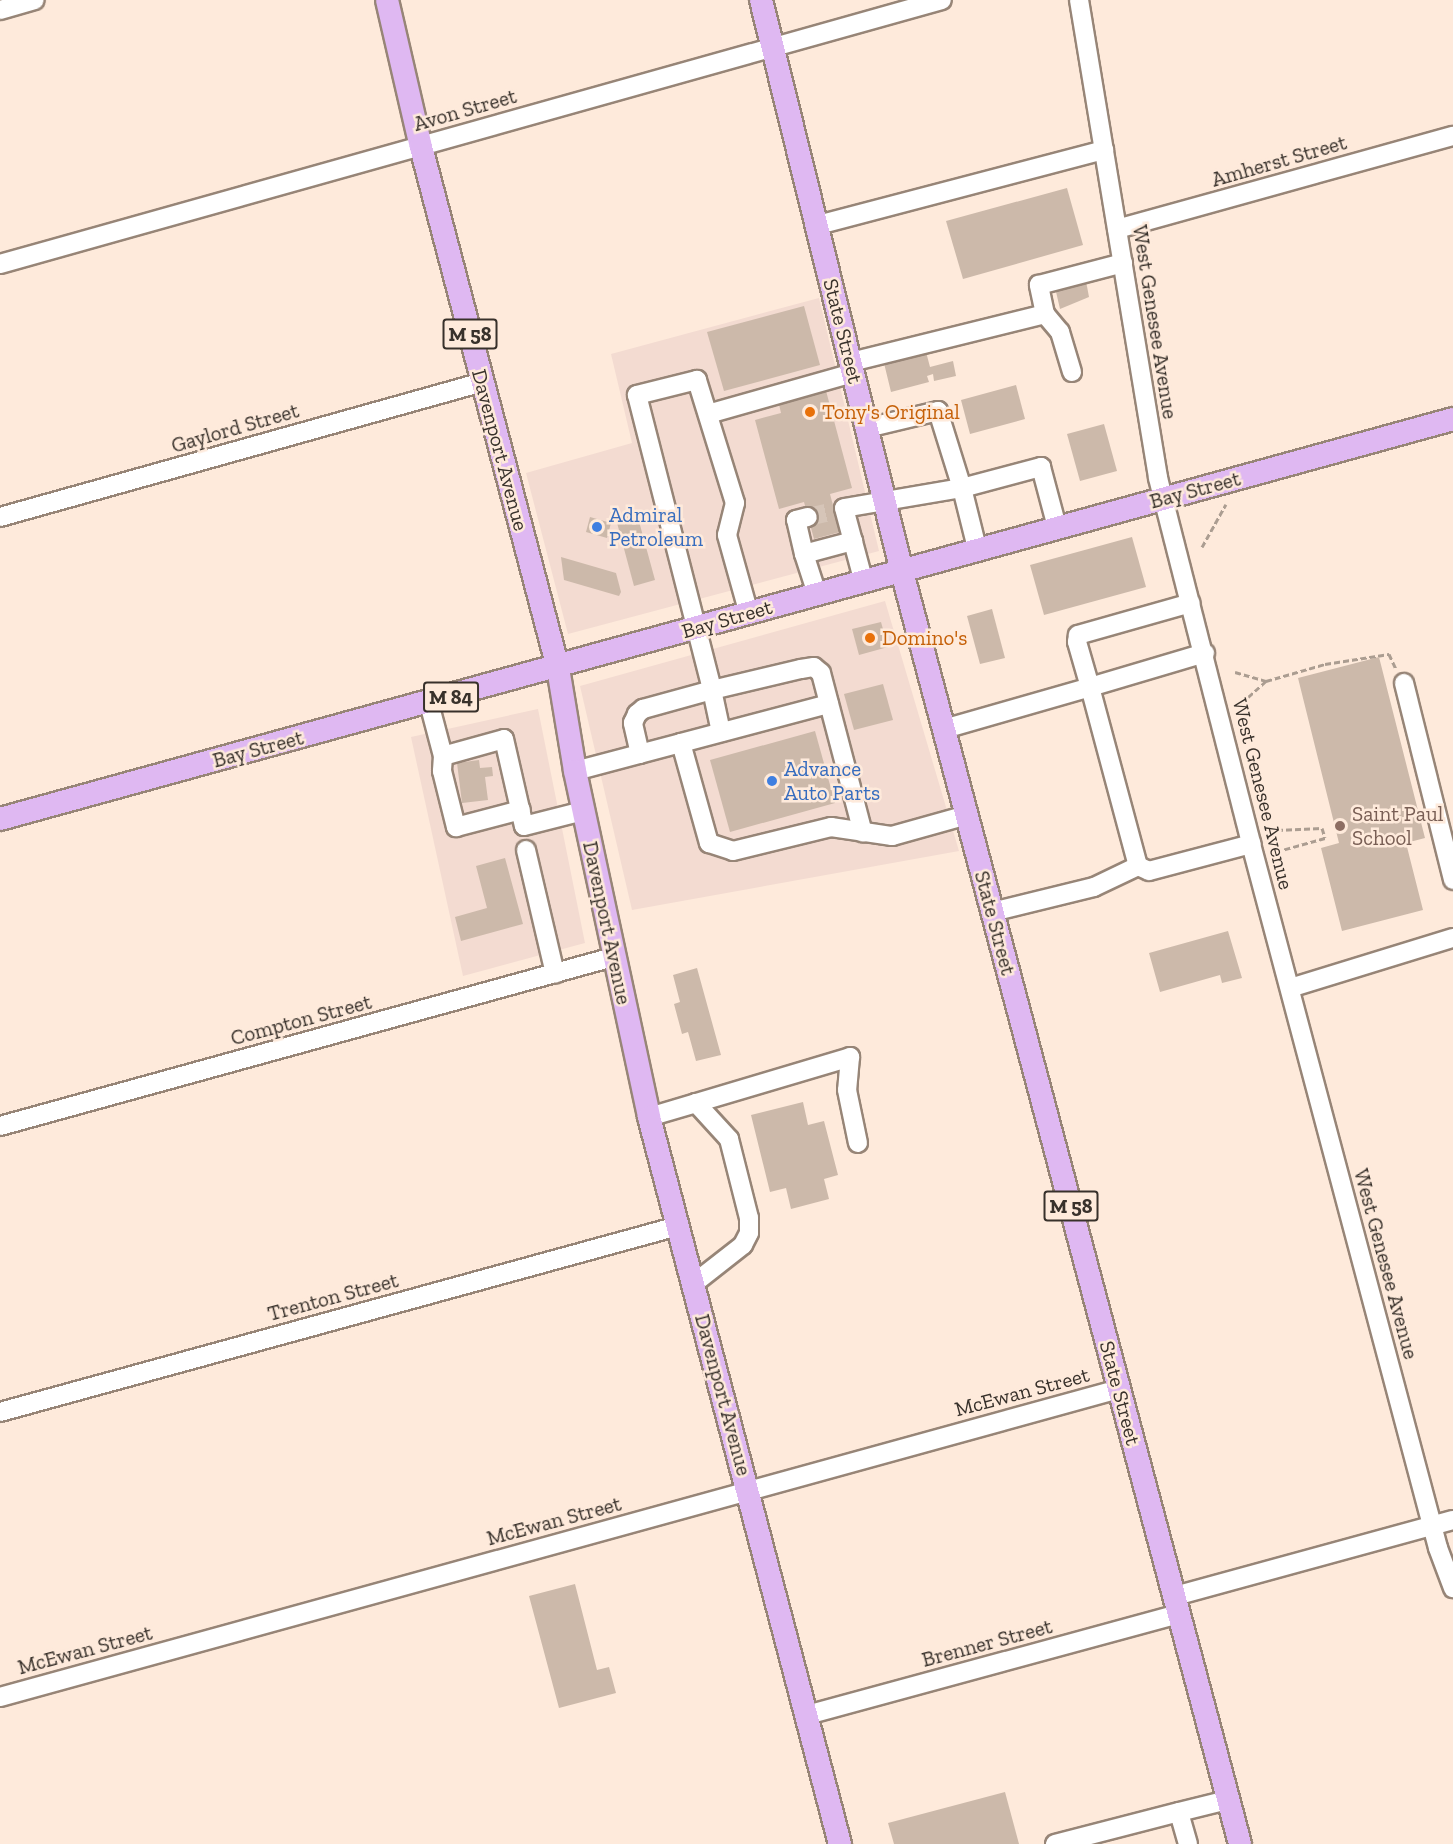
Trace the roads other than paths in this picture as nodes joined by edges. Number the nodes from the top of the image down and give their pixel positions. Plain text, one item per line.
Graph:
1 (35, 0) edge
2 (387, 0) edge
3 (761, 0) edge
4 (942, 0) edge
5 (1079, 0) edge
6 (0, 10) edge
7 (772, 45) junction
8 (1453, 136) edge
9 (421, 147) junction
10 (1104, 150) junction
11 (818, 225) junction
12 (1117, 228) junction
13 (0, 264) edge
14 (1123, 264) junction
15 (1046, 314) junction
16 (852, 368) junction
17 (1071, 372) dead end
18 (483, 382) junction
19 (708, 414) junction
20 (1453, 419) edge
21 (867, 428) junction
22 (962, 488) junction
23 (1164, 498) junction
24 (885, 504) junction
25 (0, 517) edge
26 (802, 519) dead end
27 (1057, 527) junction
28 (853, 541) junction
29 (977, 548) junction
30 (804, 554) junction
31 (901, 568) junction
32 (863, 579) junction
33 (817, 594) junction
34 (1191, 603) junction
35 (748, 614) junction
36 (695, 628) junction
37 (1205, 653) junction
38 (558, 668) junction
39 (1404, 683) road end
40 (1090, 687) junction
41 (712, 690) junction
42 (429, 703) junction
43 (829, 704) junction
44 (944, 729) junction
45 (721, 732) junction
46 (681, 743) junction
47 (640, 754) junction
48 (443, 756) junction
49 (575, 771) junction
50 (521, 810) junction
51 (583, 811) junction
52 (967, 815) junction
53 (0, 819) edge
54 (863, 833) junction
55 (1251, 844) junction
56 (526, 850) dead end
57 (1137, 866) junction
58 (1453, 880) edge
59 (992, 912) junction
60 (1453, 938) edge
61 (613, 957) junction
62 (555, 974) junction
63 (1290, 988) junction
64 (696, 1103) junction
65 (649, 1117) junction
66 (0, 1126) edge
67 (858, 1143) dead end
68 (678, 1226) junction
69 (693, 1284) junction
70 (1119, 1389) junction
71 (0, 1412) edge
72 (748, 1491) junction
73 (1453, 1520) edge
74 (1432, 1526) junction
75 (1453, 1588) edge
76 (1177, 1605) junction
77 (0, 1697) edge
78 (807, 1715) junction
79 (1228, 1800) junction
80 (1179, 1812) junction
81 (841, 1844) edge
82 (1055, 1844) edge
83 (1188, 1844) edge
84 (1240, 1844) edge

1 - 6 street
2 - 9 main road, Davenport Avenue / M 58
3 - 7 main road, State Street / M 58
4 - 7 street, Avon Street
5 - 10 street, West Genesee Avenue
7 - 9 street, Avon Street
7 - 11 main road, State Street / M 58
8 - 12 street, Amherst Street
9 - 13 street, Avon Street
9 - 18 main road, Davenport Avenue / M 58
10 - 11 street
10 - 12 street, West Genesee Avenue
11 - 16 main road, State Street / M 58
12 - 14 street, West Genesee Avenue
14 - 15 street
14 - 23 street, West Genesee Avenue
15 - 16 street
15 - 17 street
16 - 19 street
16 - 21 main road, State Street / M 58
18 - 25 street, Gaylord Street
18 - 38 main road, Davenport Avenue / M 58
19 - 35 street
19 - 36 street
20 - 23 main road, Bay Street
21 - 22 street
21 - 24 main road, State Street / M 58
22 - 24 street
22 - 27 street
22 - 29 street
23 - 27 main road, Bay Street
23 - 34 street, West Genesee Avenue
24 - 28 street
24 - 31 main road, State Street / M 58
26 - 30 street
27 - 29 main road, Bay Street
28 - 30 street
28 - 32 street
29 - 31 main road, Bay Street
30 - 33 street
31 - 32 main road, Bay Street / M 84
31 - 44 main road, State Street / M 58
32 - 33 main road, Bay Street / M 84
33 - 35 main road, Bay Street / M 84
34 - 37 street, West Genesee Avenue
34 - 40 street
35 - 36 main road, Bay Street / M 84
36 - 38 main road, Bay Street / M 84
36 - 41 street
37 - 40 street
37 - 55 street, West Genesee Avenue
38 - 42 main road, Bay Street / M 84
38 - 49 main road, Davenport Avenue / M 58
39 - 58 street
40 - 44 street
40 - 57 street
41 - 43 street
41 - 45 street
41 - 47 street
42 - 48 street
42 - 53 main road, Bay Street / M 84
43 - 45 street
43 - 54 street
44 - 52 main road, State Street / M 58
45 - 46 street
46 - 47 street
46 - 54 street
47 - 49 street
48 - 50 street
48 - 50 street
49 - 51 main road, Davenport Avenue / M 58
50 - 51 street
51 - 61 main road, Davenport Avenue / M 58
52 - 54 street
52 - 59 main road, State Street / M 58
55 - 57 street
55 - 63 street, West Genesee Avenue
56 - 62 street
57 - 59 street
59 - 70 main road, State Street / M 58
60 - 63 street
61 - 62 street, Compton Street
61 - 65 main road, Davenport Avenue / M 58
62 - 66 street, Compton Street
63 - 74 street, West Genesee Avenue
64 - 65 street
64 - 67 street
64 - 69 street
65 - 68 main road, Davenport Avenue / M 58
68 - 69 main road, Davenport Avenue / M 58
68 - 71 street, Trenton Street
69 - 72 main road, Davenport Avenue / M 58
70 - 72 street, McEwan Street
70 - 76 main road, State Street / M 58
72 - 77 street, McEwan Street
72 - 78 main road, Davenport Avenue / M 58
73 - 74 street, Brenner Street
74 - 75 street, West Genesee Avenue
74 - 76 street, Brenner Street
76 - 78 street, Brenner Street
76 - 79 main road, State Street / M 58
78 - 81 main road, Davenport Avenue / M 58
79 - 80 street
79 - 84 main road, State Street / M 58
80 - 82 street
80 - 83 street

